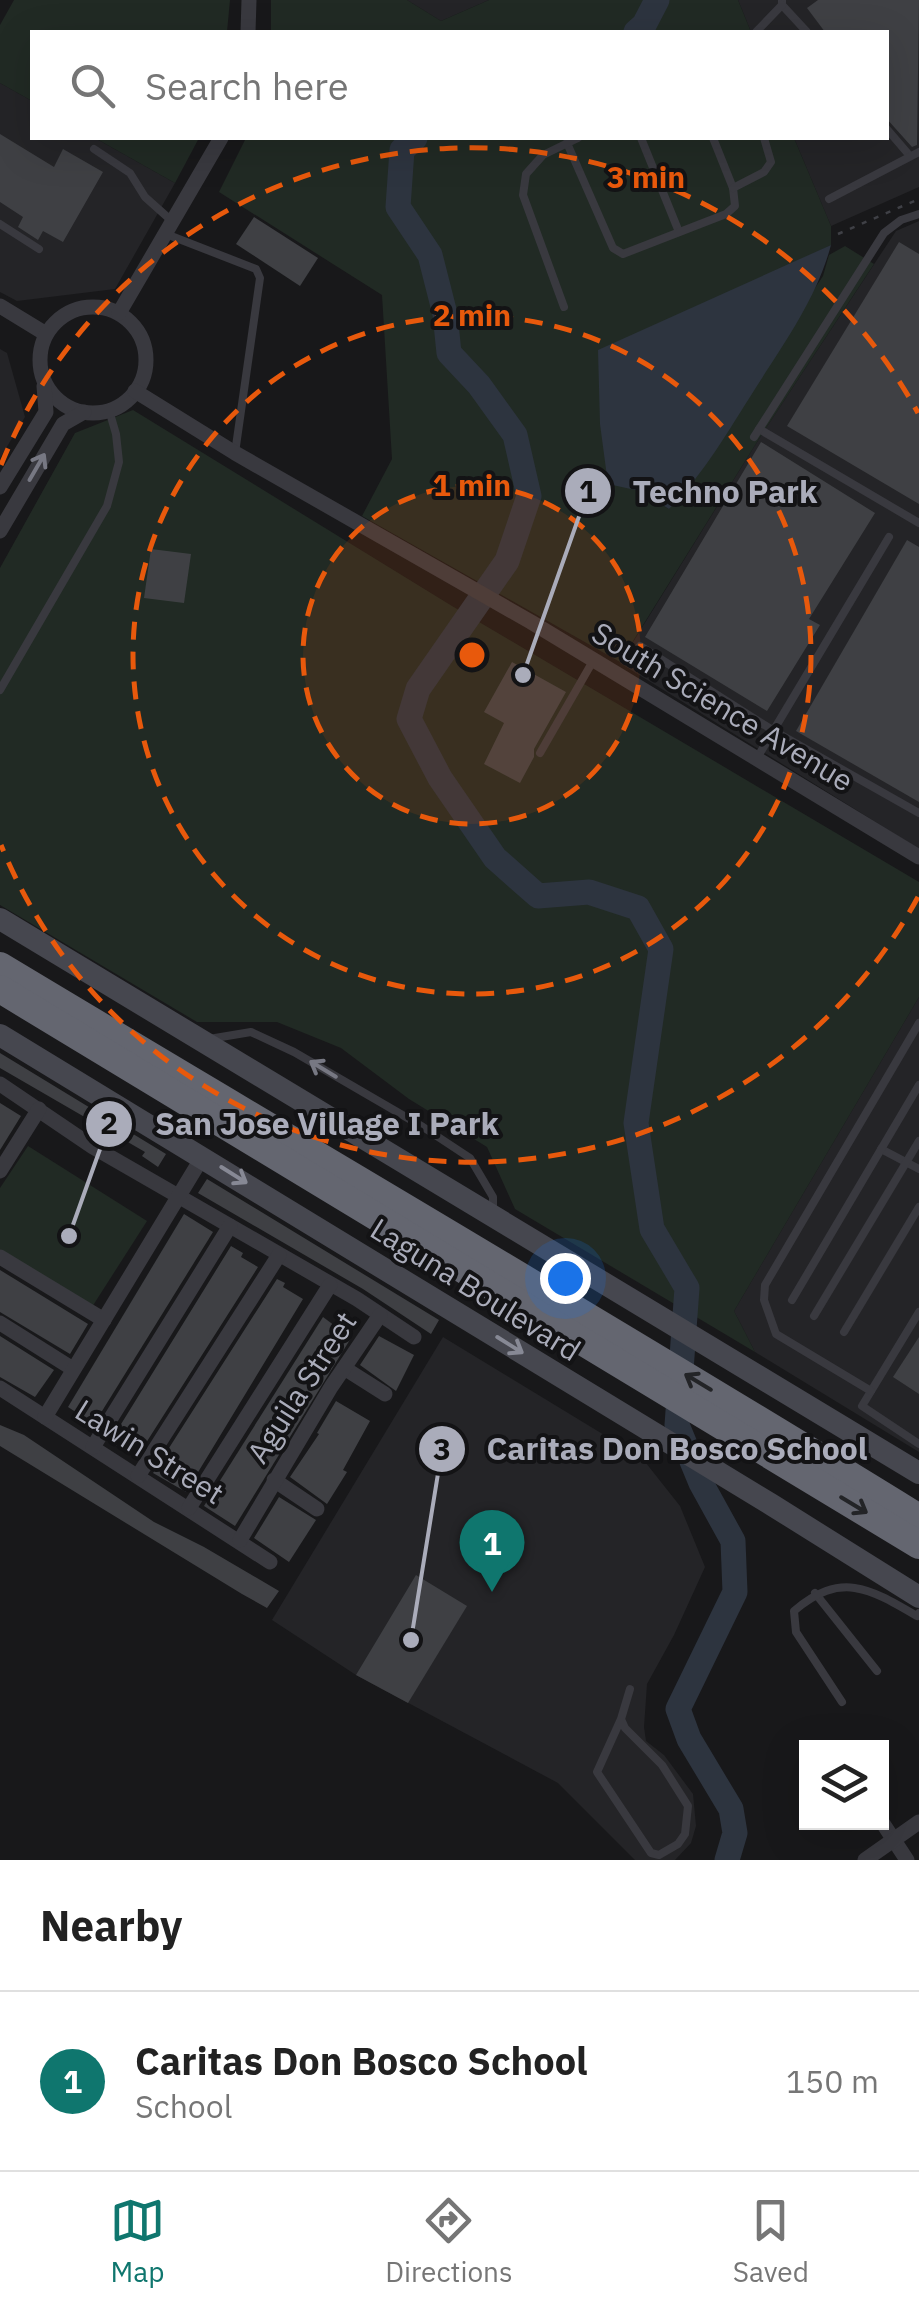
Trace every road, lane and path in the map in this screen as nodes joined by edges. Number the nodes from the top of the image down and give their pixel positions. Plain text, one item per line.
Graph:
1 (250, 0) edge
2 (782, 2) edge
3 (248, 30) edge
4 (758, 30) edge
5 (804, 30) edge
6 (889, 131) edge
7 (221, 140) edge
8 (573, 140) edge
9 (642, 140) edge
10 (714, 140) edge
11 (765, 140) edge
12 (566, 143) junction
13 (94, 148) dead end
14 (914, 154) edge
15 (732, 188) junction
16 (829, 199) dead end
17 (919, 199) edge
18 (919, 214) edge
19 (0, 224) edge
20 (169, 228) junction
21 (679, 232) junction
22 (838, 234) dead end
23 (39, 249) dead end
24 (0, 306) edge
25 (564, 307) dead end
26 (119, 314) junction
27 (46, 334) junction
28 (44, 382) junction
29 (135, 391) junction
30 (108, 410) junction
31 (84, 412) junction
32 (235, 453) junction
33 (0, 488) edge
34 (919, 523) edge
35 (0, 532) edge
36 (889, 537) dead end
37 (640, 646) dead end
38 (594, 660) junction
39 (0, 690) edge
40 (774, 731) junction
41 (540, 752) dead end
42 (757, 758) junction
43 (919, 813) edge
44 (919, 857) edge
45 (0, 918) edge
46 (9, 983) edge
47 (919, 1023) edge
48 (0, 1034) edge
49 (200, 1040) junction
50 (0, 1084) edge
51 (919, 1085) edge
52 (38, 1109) junction
53 (919, 1141) edge
54 (881, 1149) junction
55 (203, 1156) junction
56 (906, 1162) junction
57 (919, 1169) edge
58 (0, 1172) edge
59 (179, 1196) junction
60 (919, 1207) edge
61 (493, 1217) junction
62 (230, 1226) junction
63 (279, 1255) junction
64 (0, 1258) edge
65 (330, 1285) junction
66 (792, 1300) dead end
67 (919, 1312) edge
68 (380, 1316) junction
69 (814, 1316) dead end
70 (104, 1320) junction
71 (0, 1322) edge
72 (844, 1332) dead end
73 (414, 1337) dead end
74 (344, 1368) junction
75 (72, 1369) junction
76 (0, 1388) edge
77 (871, 1391) junction
78 (385, 1394) dead end
79 (45, 1416) junction
80 (919, 1444) edge
81 (93, 1447) junction
82 (919, 1473) edge
83 (138, 1476) junction
84 (274, 1480) junction
85 (188, 1508) junction
86 (317, 1509) dead end
87 (919, 1518) edge
88 (240, 1540) junction
89 (919, 1545) edge
90 (270, 1562) dead end
91 (816, 1593) junction
92 (918, 1611) edge
93 (878, 1671) dead end
94 (630, 1689) dead end
95 (842, 1702) dead end
96 (622, 1719) junction
97 (919, 1822) edge
98 (887, 1830) edge
99 (894, 1841) junction
100 (865, 1860) edge
101 (907, 1860) edge

1 - 3 street
2 - 4 lane
2 - 5 lane
6 - 14 lane
7 - 20 street
8 - 12 lane
9 - 21 lane
10 - 15 lane
11 - 15 lane
12 - 21 lane
12 - 25 lane
13 - 20 lane
14 - 16 lane
15 - 21 lane
17 - 22 path
18 - 34 lane
19 - 23 lane
20 - 26 street
20 - 32 lane
24 - 27 street
26 - 27 street
26 - 29 street
27 - 28 street
28 - 31 street
28 - 33 street
29 - 30 street
29 - 32 street, South Science Avenue
30 - 31 street
30 - 39 lane
35 -> 31 street
32 - 38 street, South Science Avenue
36 - 40 lane
37 - 40 lane
38 - 41 lane
38 - 42 street, South Science Avenue
40 - 42 lane
40 - 43 lane
42 - 44 street, South Science Avenue
45 - 49 main road
87 -> 46 highway
46 -> 89 highway
47 - 77 lane
48 - 55 main road, Laguna Boulevard
49 - 61 main road
61 -> 49 lane
50 - 52 street
51 - 54 lane
52 - 58 street
52 - 59 street
53 - 56 lane
54 - 56 lane
54 - 66 lane
55 - 59 street
55 -> 92 main road, Laguna Boulevard
56 - 57 lane
56 - 69 lane
59 - 62 street
59 - 70 street
60 - 72 lane
61 - 82 main road
62 - 63 street
62 - 81 street
63 - 65 street
63 - 83 street
64 - 70 street
65 - 68 street
65 - 85 street
67 - 77 lane
68 - 73 street
68 - 74 street, Aguila Street
70 - 75 street
71 - 75 street
74 - 78 street
74 - 84 street, Aguila Street
75 - 79 street
76 - 79 street, Lawin Street
77 - 80 lane
79 - 81 street, Lawin Street
81 - 83 street, Lawin Street
83 - 85 street, Lawin Street
84 - 86 street
84 - 88 street, Aguila Street
85 - 88 street, Lawin Street
88 - 90 street, Lawin Street
91 - 92 lane
91 - 93 lane
91 - 95 lane
94 - 96 lane
96 - 96 lane
97 - 99 street
98 - 99 street
99 - 100 street
99 - 101 street

